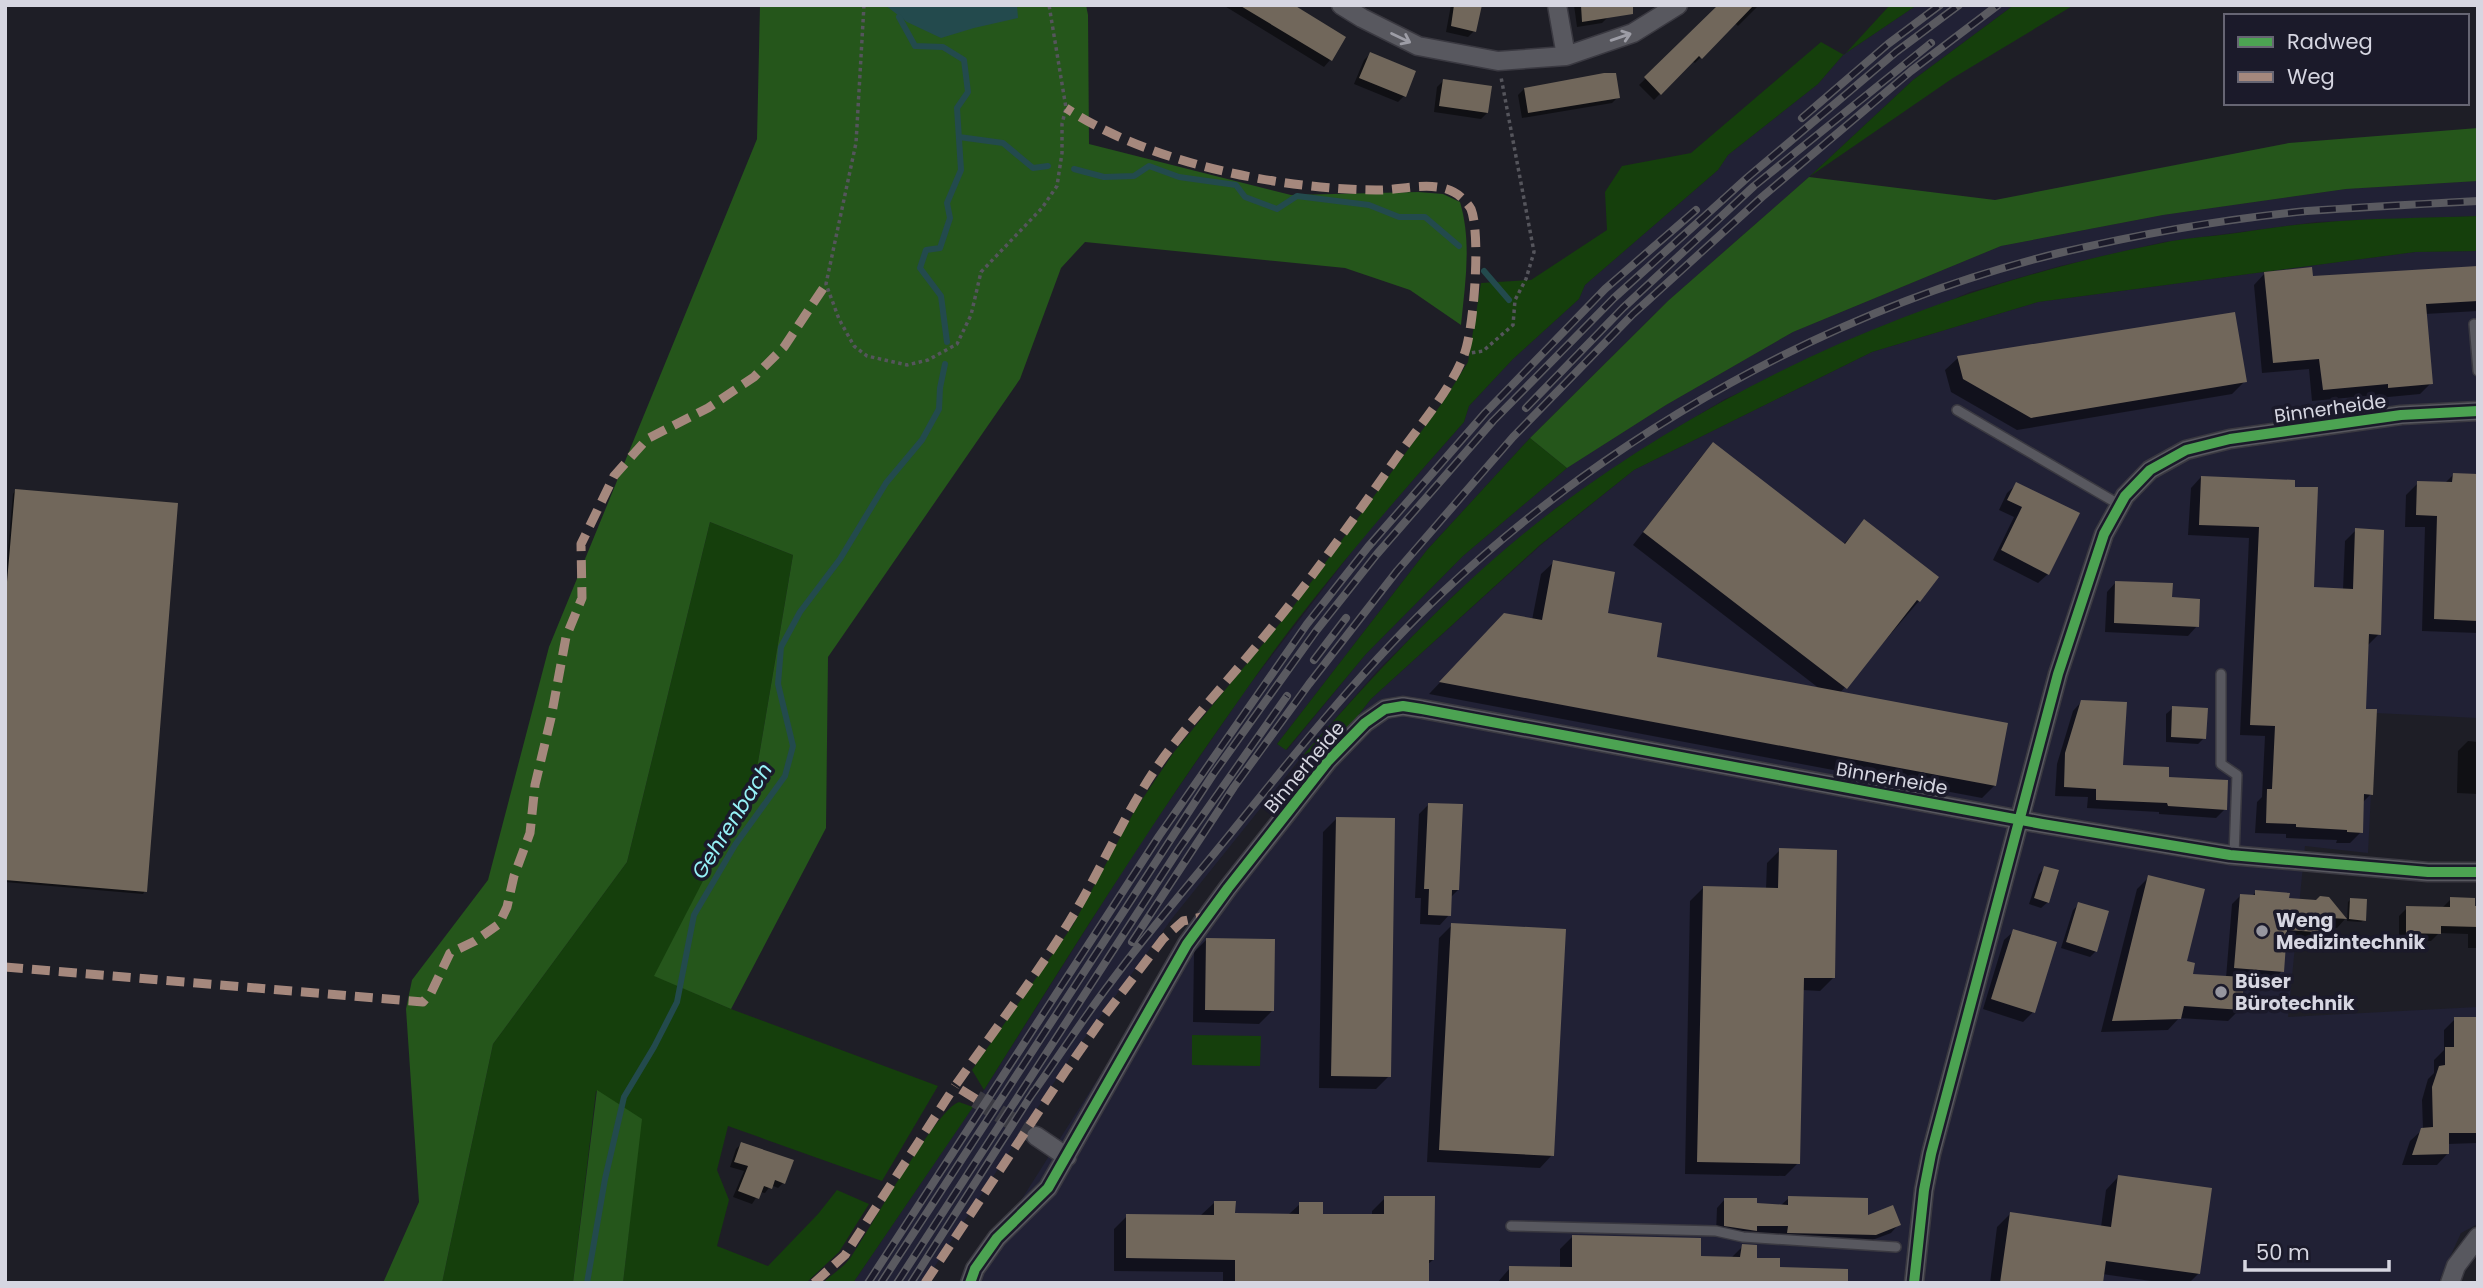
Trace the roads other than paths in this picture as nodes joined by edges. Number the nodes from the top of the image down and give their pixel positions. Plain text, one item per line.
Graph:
1 (1341, 5) edge
2 (1557, 5) edge
3 (1678, 5) edge
4 (1566, 56) junction
5 (2474, 324) dead end
6 (2478, 371) edge
7 (1957, 410) dead end
8 (2478, 411) edge
9 (2120, 505) junction
10 (2221, 674) dead end
11 (2020, 819) junction
12 (2234, 855) junction
13 (2478, 872) edge
14 (1037, 1136) tunnel mouth
15 (1067, 1157) junction
16 (1511, 1226) dead end
17 (2478, 1237) edge
18 (1896, 1247) dead end
19 (970, 1283) edge
20 (1914, 1283) edge
21 (2450, 1283) edge

1 -> 4 street
2 - 4 street
4 -> 3 street
5 - 6 lane
7 - 9 lane
8 - 9 street, Binnerheide
9 - 11 street, Binnerheide
10 - 12 lane
11 - 12 street, Binnerheide
11 - 15 street, Binnerheide
11 - 20 street, Binnerheide
12 - 13 street, Binnerheide
14 - 15 street
15 - 19 street, Binnerheide
16 - 18 lane
17 - 21 street

